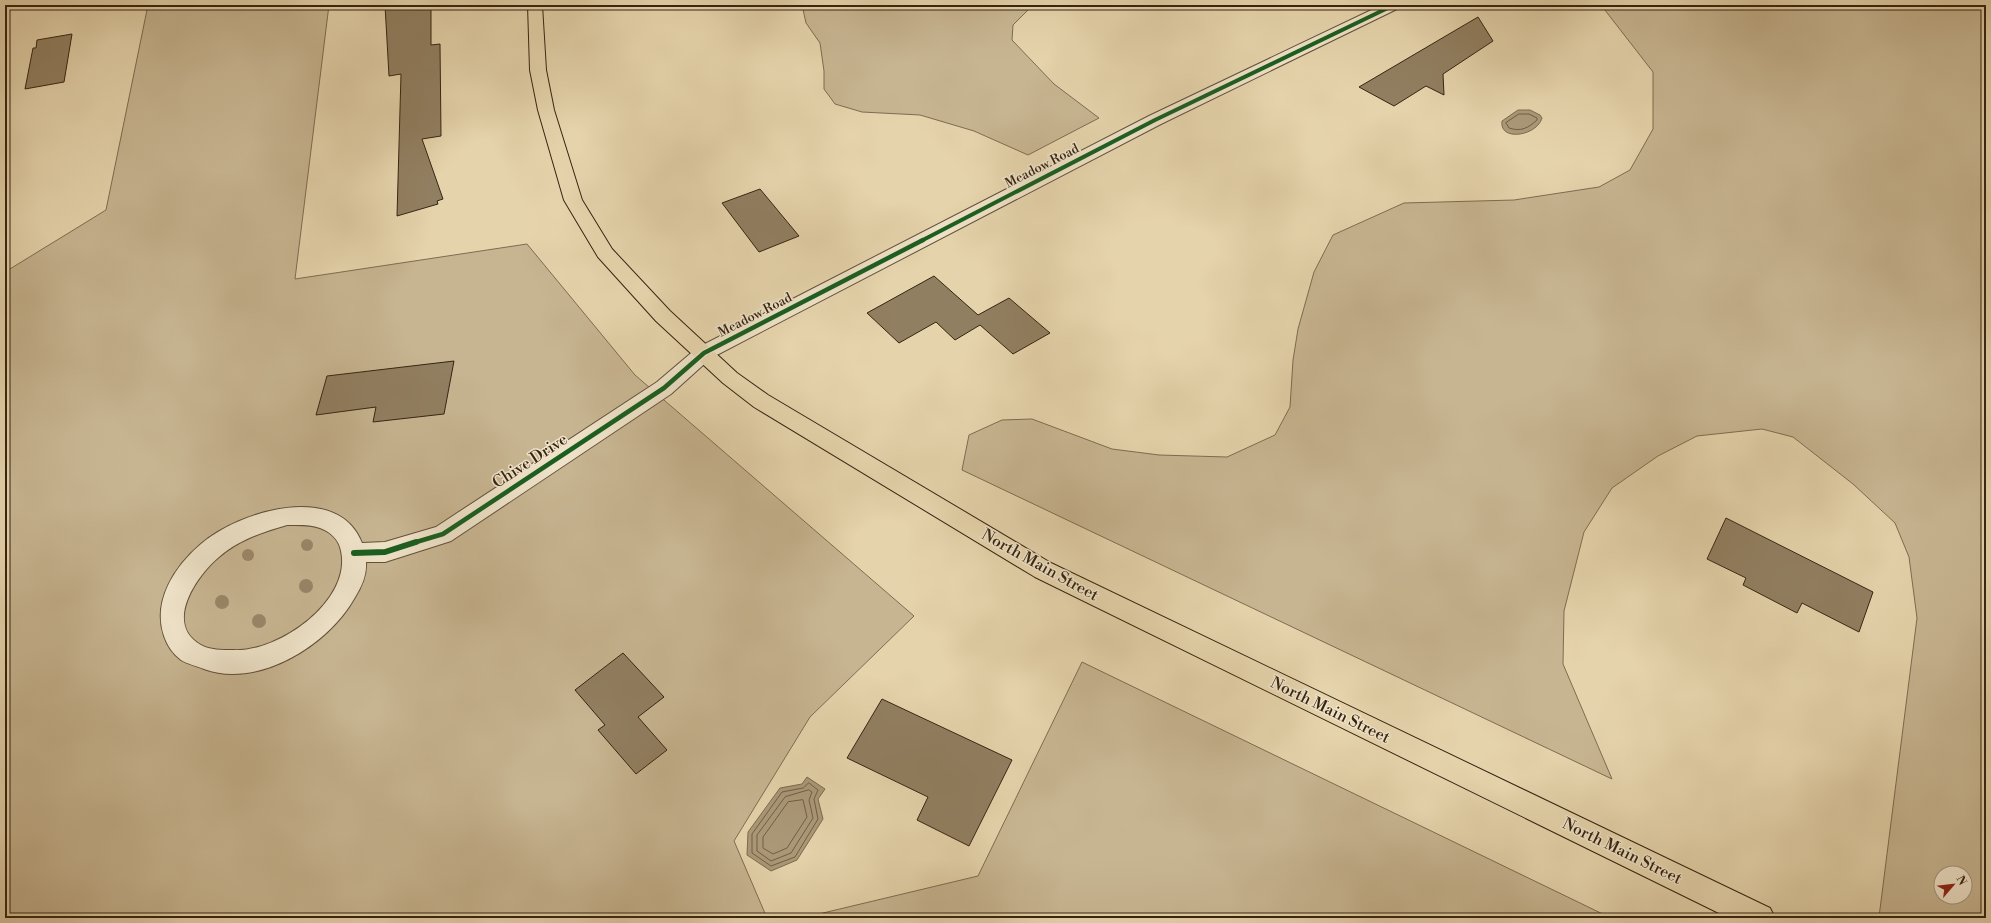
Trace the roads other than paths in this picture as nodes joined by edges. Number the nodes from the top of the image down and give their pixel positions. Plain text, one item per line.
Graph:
1 (535, 5) edge
2 (1394, 5) edge
3 (704, 353) junction
4 (354, 553) junction
5 (1760, 918) edge

1 - 3 main road, North Main Street
2 - 3 street, Meadow Road
3 - 4 street, Chive Drive
3 - 5 main road, North Main Street
4 - 4 street

